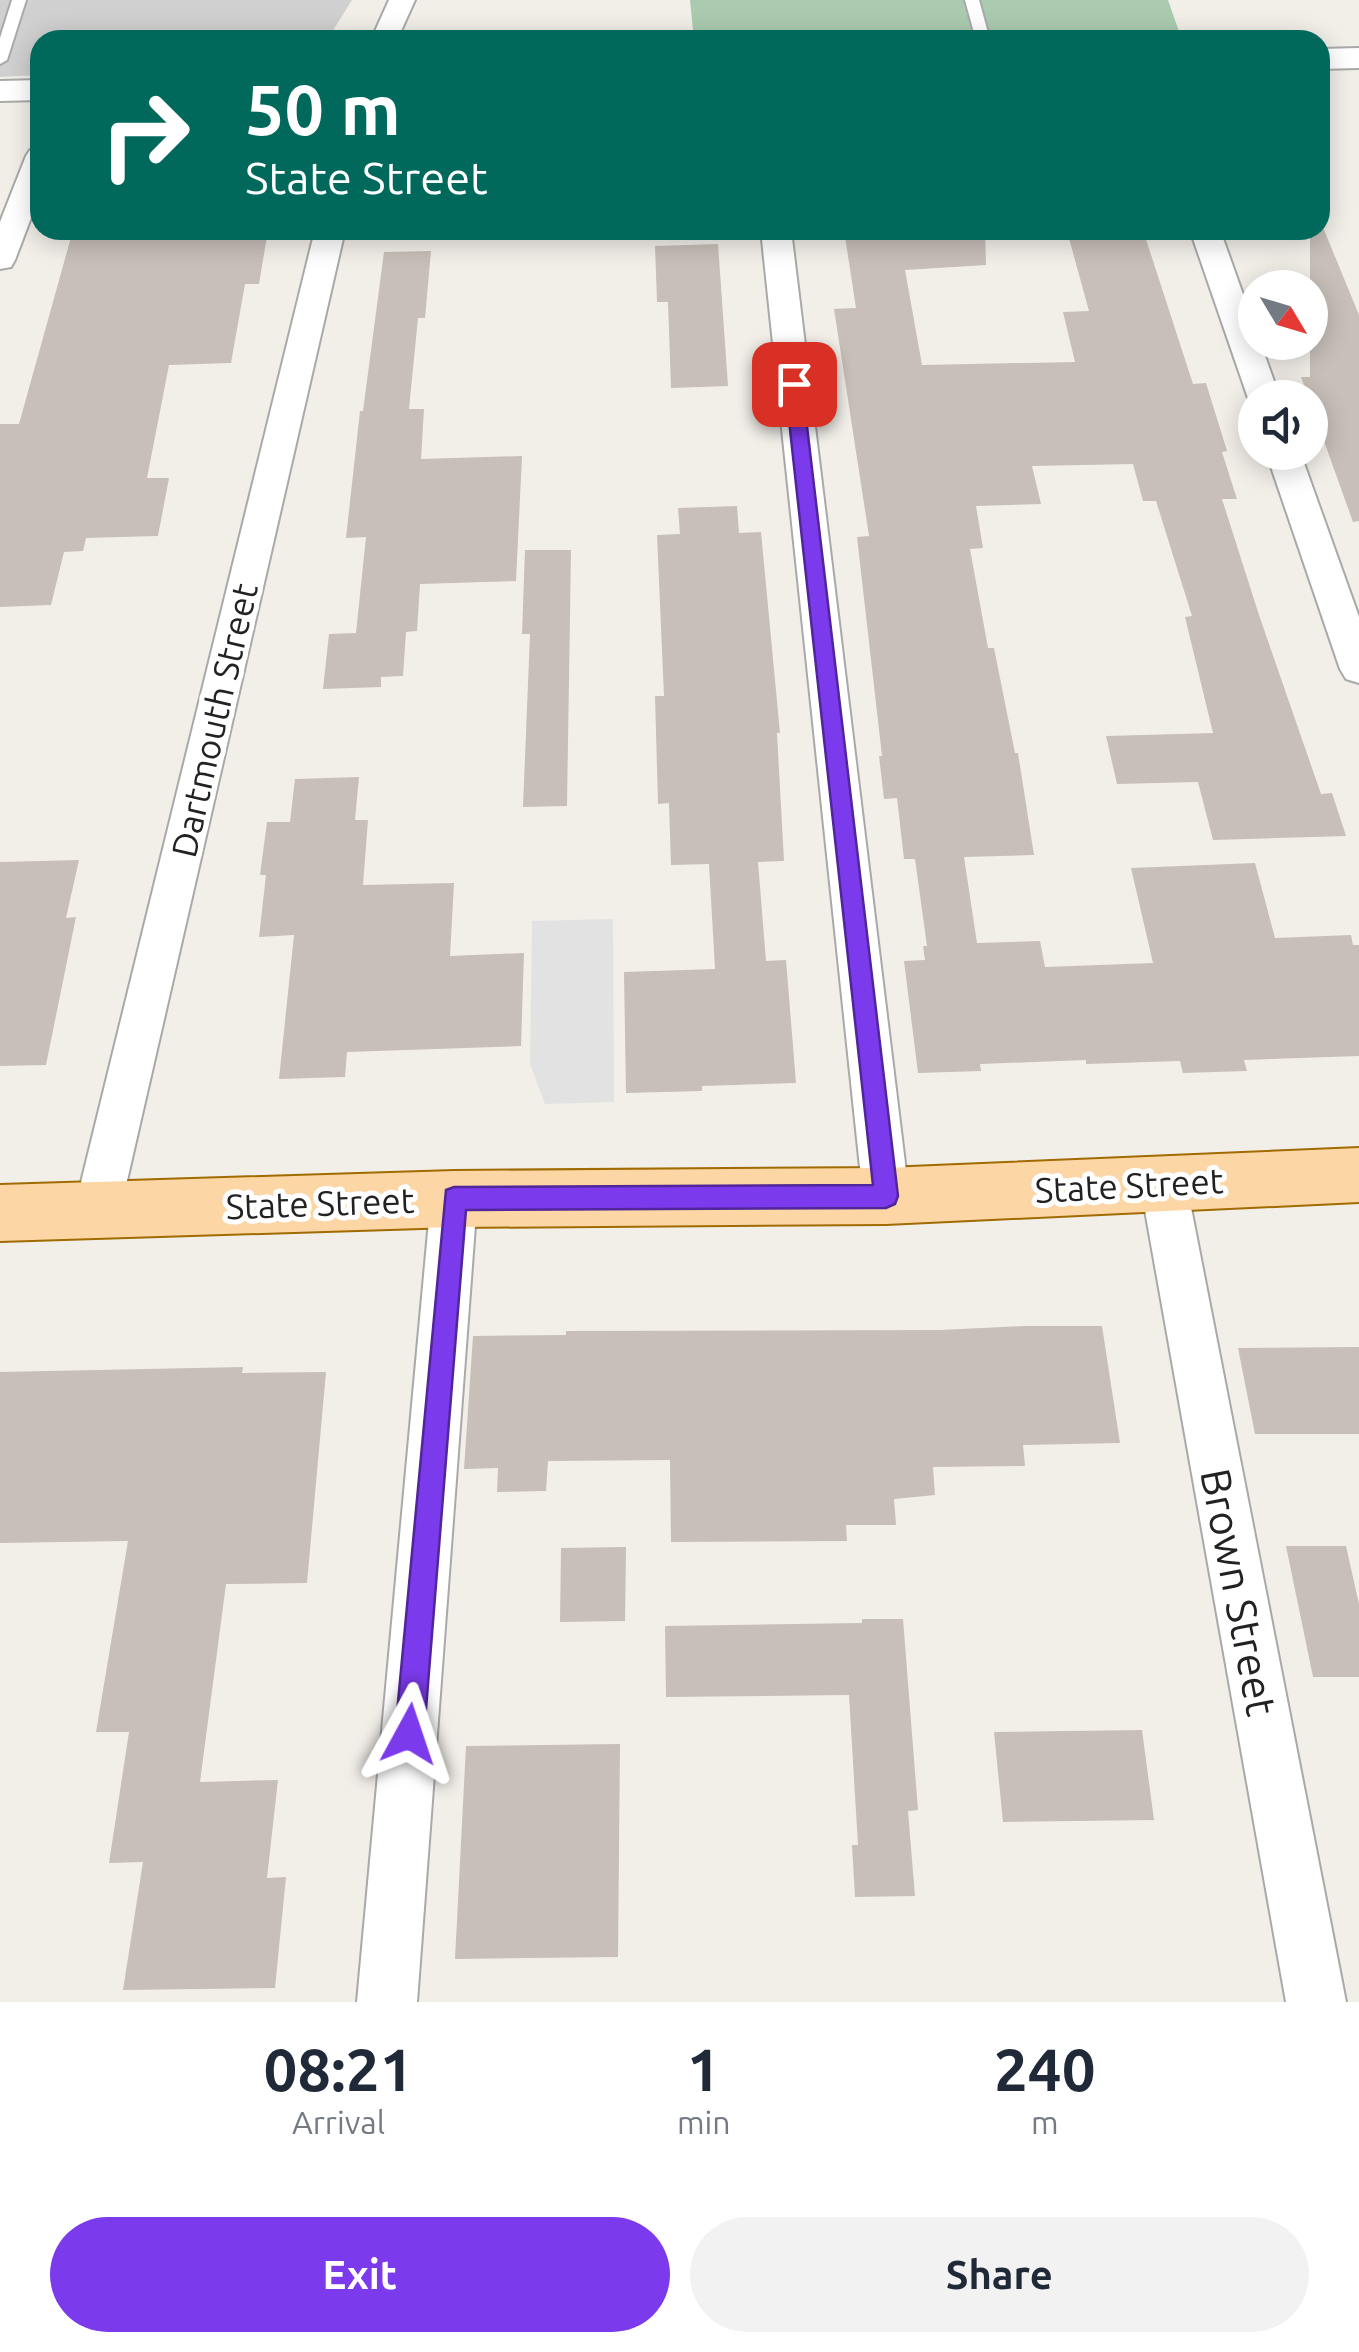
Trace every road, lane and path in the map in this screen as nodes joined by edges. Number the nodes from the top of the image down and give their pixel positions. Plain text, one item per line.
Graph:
1 (19, 0) edge
2 (402, 0) edge
3 (972, 0) edge
4 (388, 30) edge
5 (980, 30) edge
6 (1359, 58) edge
7 (1330, 59) edge
8 (0, 60) edge
9 (30, 90) edge
10 (0, 91) edge
11 (30, 182) edge
12 (328, 240) edge
13 (777, 240) edge
14 (1209, 240) edge
15 (0, 260) edge
16 (1258, 380) edge
17 (1289, 470) edge
18 (1359, 670) edge
19 (1359, 1175) edge
20 (1163, 1182) junction
21 (886, 1196) junction
22 (454, 1198) junction
23 (97, 1211) junction
24 (0, 1213) edge
25 (387, 2002) edge
26 (1316, 2002) edge

1 - 8 lane
2 - 4 street
3 - 5 lane
6 - 7 street
9 - 10 street
11 - 15 street
12 - 23 street, Dartmouth Street
13 - 21 street
14 - 16 street
17 - 18 street
19 - 20 main road, State Street
20 - 21 main road, State Street
20 - 26 street, Brown Street
21 - 22 main road, State Street
22 - 23 main road, State Street
22 - 25 street
23 - 24 main road, State Street

